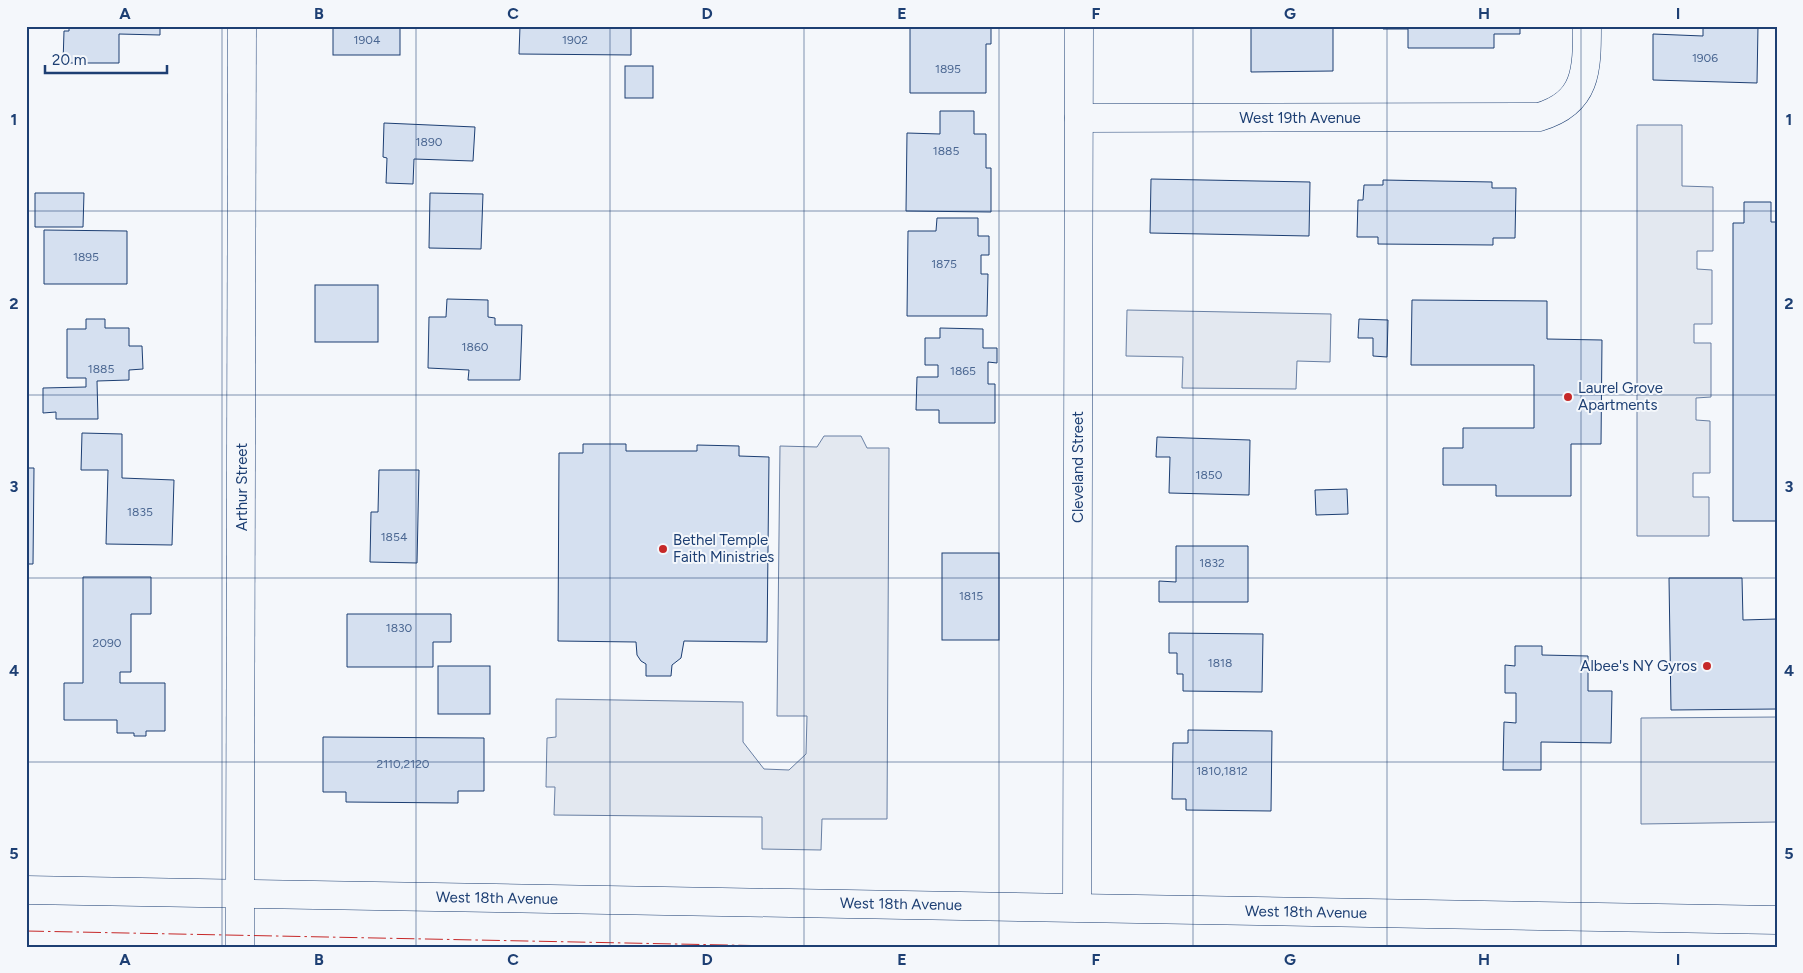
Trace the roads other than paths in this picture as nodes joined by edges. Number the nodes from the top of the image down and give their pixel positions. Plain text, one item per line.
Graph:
1 (242, 26) edge
2 (1079, 26) edge
3 (1587, 26) edge
4 (1079, 118) junction
5 (26, 890) edge
6 (240, 895) junction
7 (1077, 907) junction
8 (1777, 920) edge
9 (240, 947) edge

1 - 6 street, Arthur Street
2 - 4 street, Cleveland Street
3 - 4 street, West 19th Avenue
4 - 7 street, Cleveland Street
5 - 6 street, West 18th Avenue
6 - 7 street, West 18th Avenue
6 - 9 street, Arthur Street
7 - 8 street, West 18th Avenue

